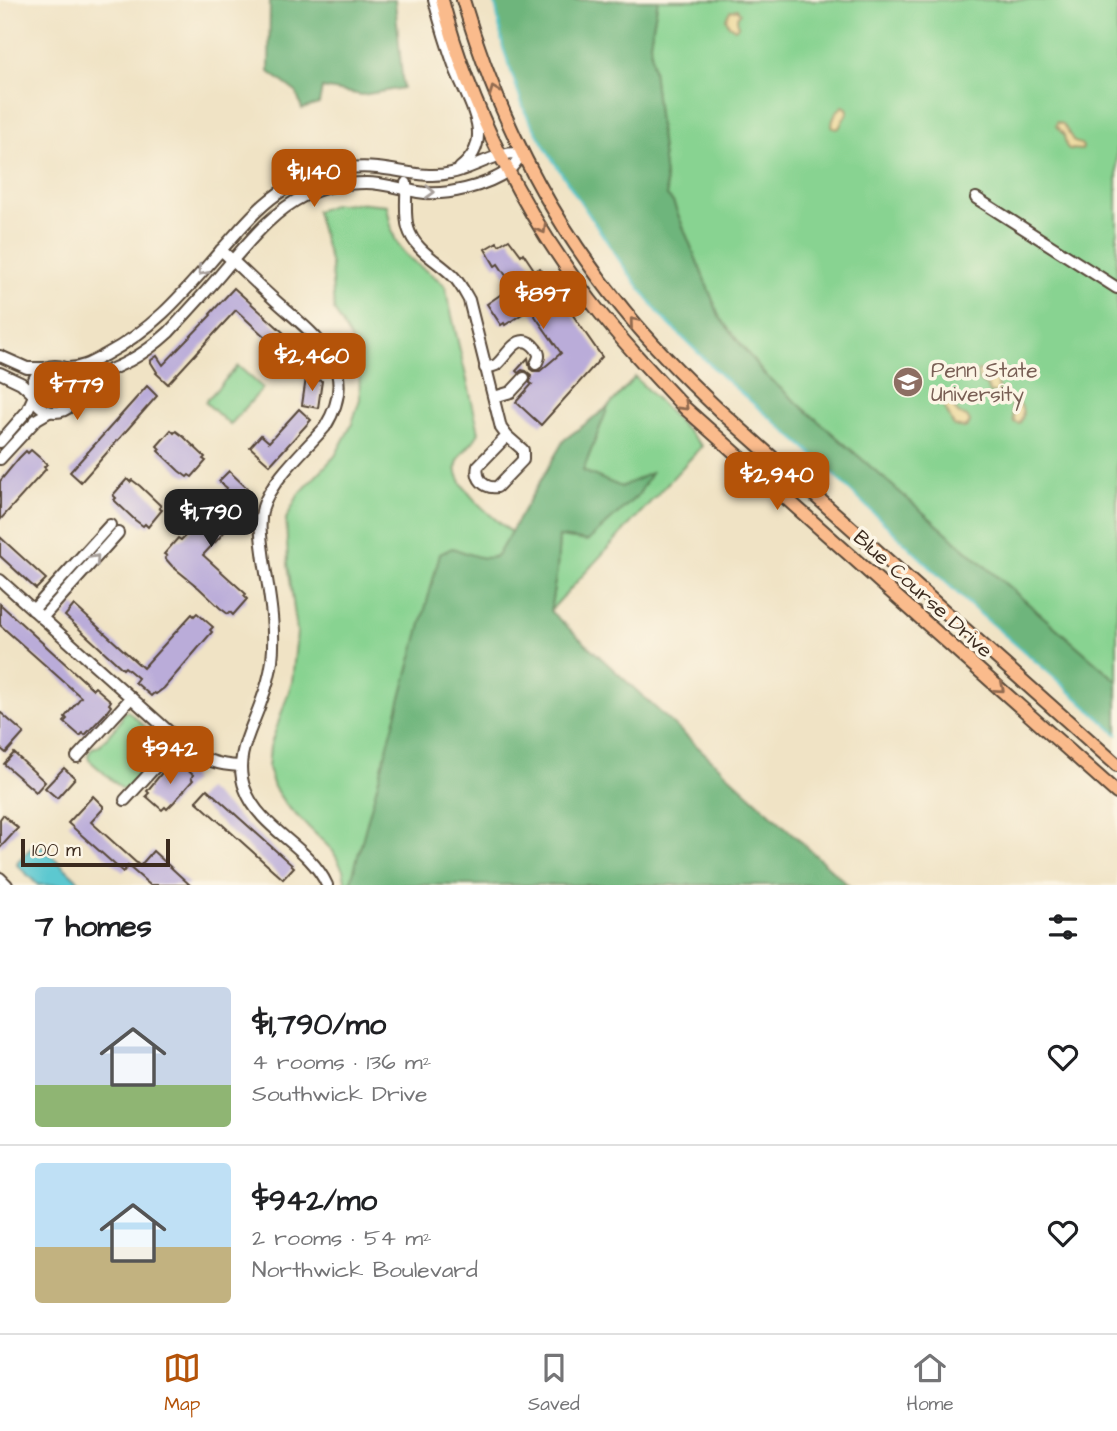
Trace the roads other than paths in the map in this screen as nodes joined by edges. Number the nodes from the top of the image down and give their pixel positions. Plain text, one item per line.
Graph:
1 (434, 0) edge
2 (442, 0) edge
3 (463, 0) edge
4 (522, 153) junction
5 (501, 155) junction
6 (509, 170) junction
7 (405, 173) junction
8 (452, 173) junction
9 (406, 189) junction
10 (976, 198) dead end
11 (221, 250) junction
12 (233, 261) junction
13 (1117, 288) edge
14 (0, 356) edge
15 (536, 365) dead end
16 (45, 368) junction
17 (66, 368) junction
18 (485, 368) junction
19 (0, 373) edge
20 (524, 378) dead end
21 (79, 392) junction
22 (32, 396) junction
23 (494, 397) junction
24 (49, 412) junction
25 (507, 436) junction
26 (0, 442) edge
27 (0, 459) edge
28 (114, 529) dead end
29 (0, 580) edge
30 (38, 614) junction
31 (131, 698) junction
32 (178, 741) junction
33 (77, 757) dead end
34 (1117, 765) edge
35 (240, 766) junction
36 (1117, 793) edge
37 (125, 800) dead end
38 (0, 878) edge
39 (8, 885) edge
40 (327, 885) edge

1 - 8 street
2 - 5 main road, Blue Course Drive
4 -> 3 main road, Blue Course Drive
4 - 5 street
4 - 6 street
34 -> 4 main road, Blue Course Drive
5 - 6 main road, Blue Course Drive
5 - 8 street
9 -> 6 street
6 -> 36 main road, Blue Course Drive
7 - 8 street
7 - 9 street
7 - 11 street
9 - 12 street
9 - 18 street
10 - 13 street
11 - 12 street
11 -> 17 street
12 - 21 street
12 - 35 street
14 - 16 street
15 - 18 street
16 - 17 street
16 - 22 street
17 - 21 street
18 - 23 street
19 - 22 street
20 - 23 street
21 - 24 street
22 - 24 street
22 - 26 street
23 - 25 street
24 - 27 street
25 - 25 street
28 - 30 street
29 - 30 street
30 - 31 street
31 - 32 street
31 - 33 street
32 - 35 street
32 - 37 street
35 - 40 street
38 - 39 street

